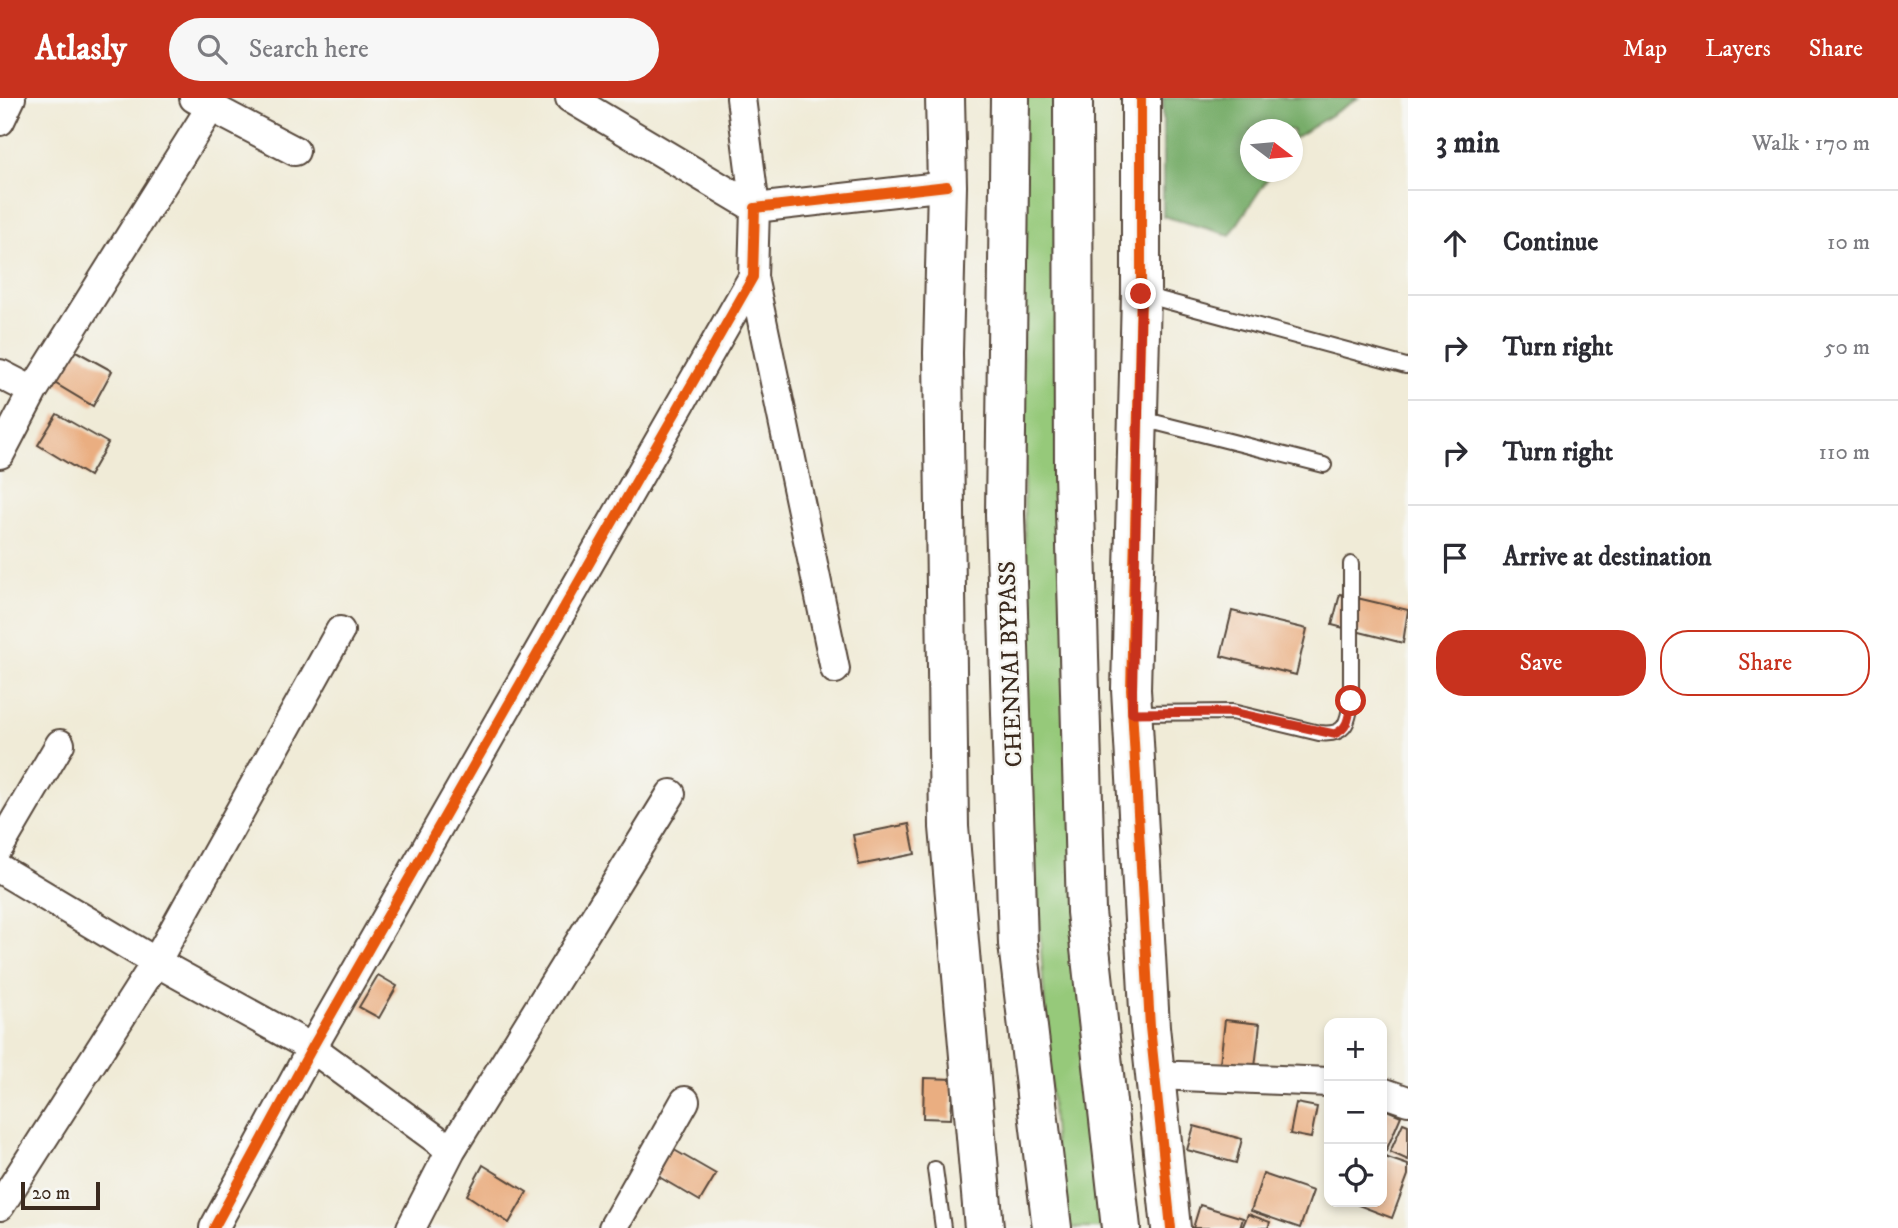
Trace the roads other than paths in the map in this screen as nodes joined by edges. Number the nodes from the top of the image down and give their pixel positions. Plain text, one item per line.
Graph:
1 (11, 98) edge
2 (570, 98) edge
3 (741, 98) edge
4 (945, 98) edge
5 (1010, 98) edge
6 (1073, 98) edge
7 (1141, 98) edge
8 (203, 103) edge
9 (0, 121) edge
10 (295, 151) dead end
11 (947, 186) junction
12 (755, 208) junction
13 (753, 278) junction
14 (1141, 294) junction
15 (1406, 366) dead end
16 (0, 374) edge
17 (33, 391) junction
18 (1138, 418) junction
19 (0, 454) edge
20 (1324, 465) dead end
21 (1351, 564) dead end
22 (340, 631) dead end
23 (835, 669) dead end
24 (1132, 713) junction
25 (60, 744) dead end
26 (671, 794) dead end
27 (0, 846) edge
28 (0, 869) edge
29 (156, 962) junction
30 (312, 1048) junction
31 (1155, 1074) junction
32 (1324, 1082) edge
33 (1387, 1094) edge
34 (685, 1101) dead end
35 (1408, 1101) edge
36 (451, 1150) junction
37 (935, 1169) dead end
38 (0, 1206) edge
39 (214, 1228) edge
40 (411, 1228) edge
41 (613, 1228) edge
42 (943, 1228) edge
43 (984, 1228) edge
44 (1052, 1228) edge
45 (1121, 1228) edge
46 (1171, 1228) edge

1 - 9 street
2 - 12 street
3 - 12 street
4 - 11 main road
5 - 44 main road, CHENNAI BYPASS
6 - 45 main road
7 - 14 main road
8 - 10 street
8 - 17 street
11 - 12 street
11 - 43 main road
12 - 13 street
13 - 23 street
13 - 30 street
14 - 15 lane
14 - 18 main road
16 - 17 street
17 - 19 street
18 - 20 lane
18 - 24 main road
21 - 24 lane
22 - 29 street
24 - 31 main road
25 - 27 street
26 - 36 street
28 - 29 street
29 - 30 street
29 - 38 street
30 - 36 street
30 - 39 street
31 - 32 street
31 - 46 main road
33 - 35 street
34 - 41 street
36 - 40 street
37 - 42 lane

